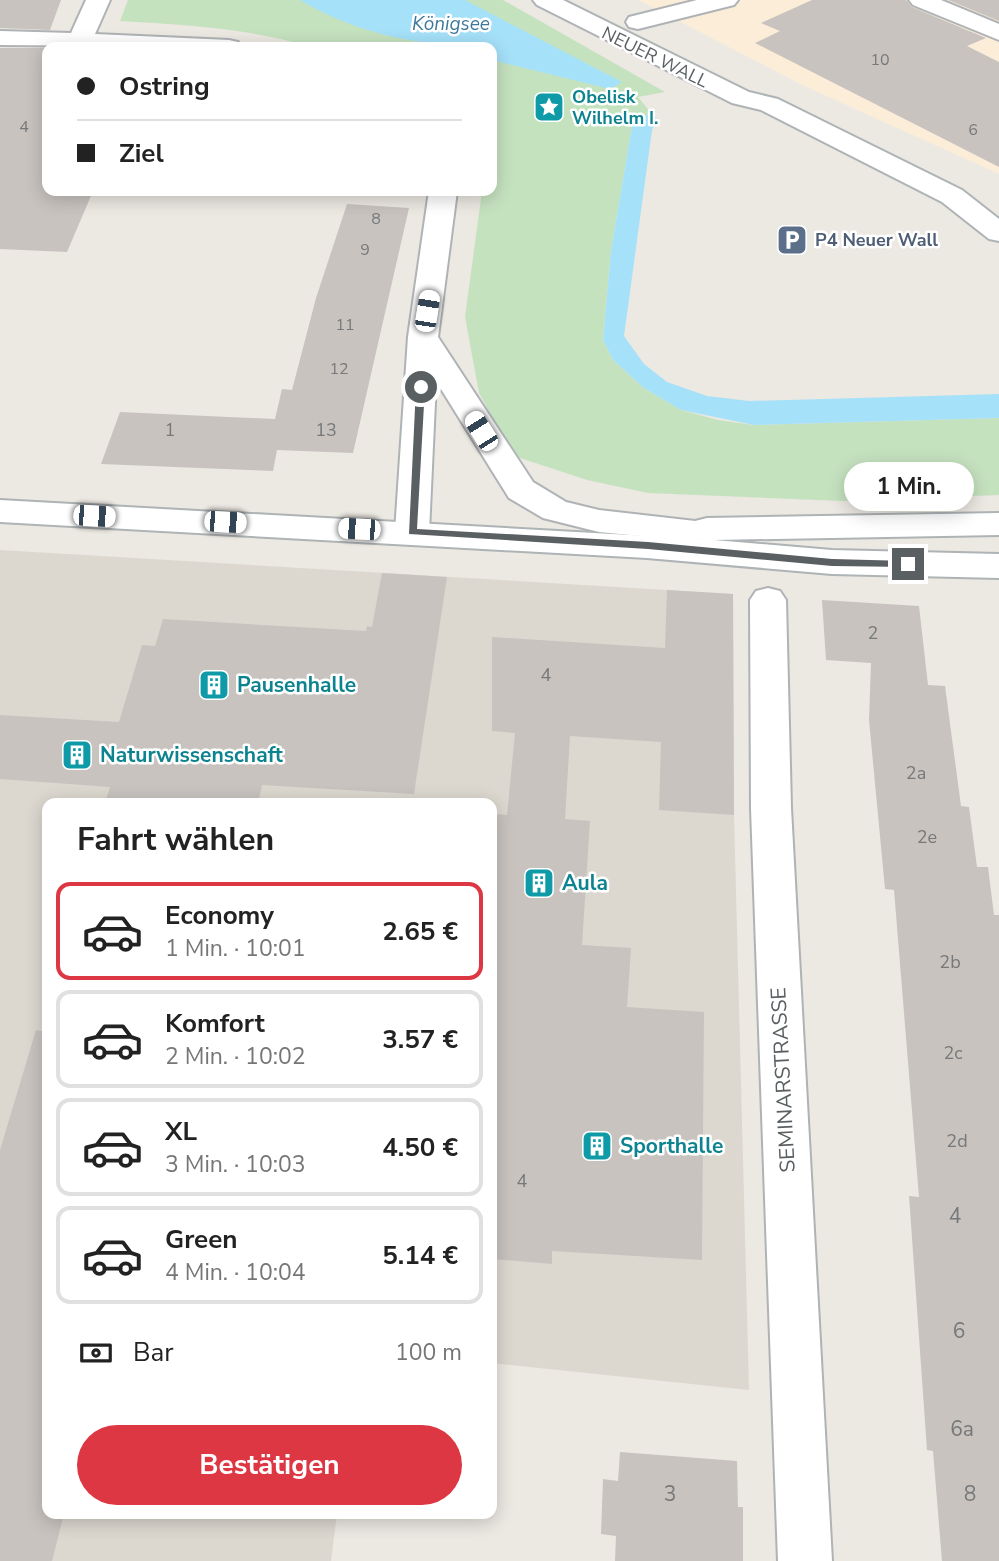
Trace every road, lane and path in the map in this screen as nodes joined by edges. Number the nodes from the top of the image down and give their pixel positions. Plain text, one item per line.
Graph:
1 (97, 0) edge
2 (545, 0) edge
3 (726, 0) edge
4 (921, 0) edge
5 (617, 9) dead end
6 (638, 22) junction
7 (999, 33) edge
8 (0, 38) edge
9 (80, 40) junction
10 (123, 42) edge
11 (769, 104) junction
12 (442, 196) edge
13 (952, 196) junction
14 (999, 211) edge
15 (999, 233) edge
16 (423, 337) junction
17 (0, 511) edge
18 (999, 524) edge
19 (692, 530) junction
20 (412, 532) junction
21 (648, 545) junction
22 (999, 566) edge
23 (768, 600) dead end
24 (804, 1561) edge

1 - 9 street
2 - 11 street, NEUER WALL
3 - 6 street
4 - 7 street
5 - 6 street, NEUER WALL
6 - 11 street, NEUER WALL
8 - 9 street
9 - 10 street
11 - 13 street, NEUER WALL
12 - 16 street
13 - 14 street, NEUER WALL
13 - 15 street, NEUER WALL
16 - 19 street
16 - 20 street
17 - 20 street
18 - 19 street
19 - 21 street
20 - 21 street
21 - 22 street
23 - 24 street, SEMINARSTRASSE

